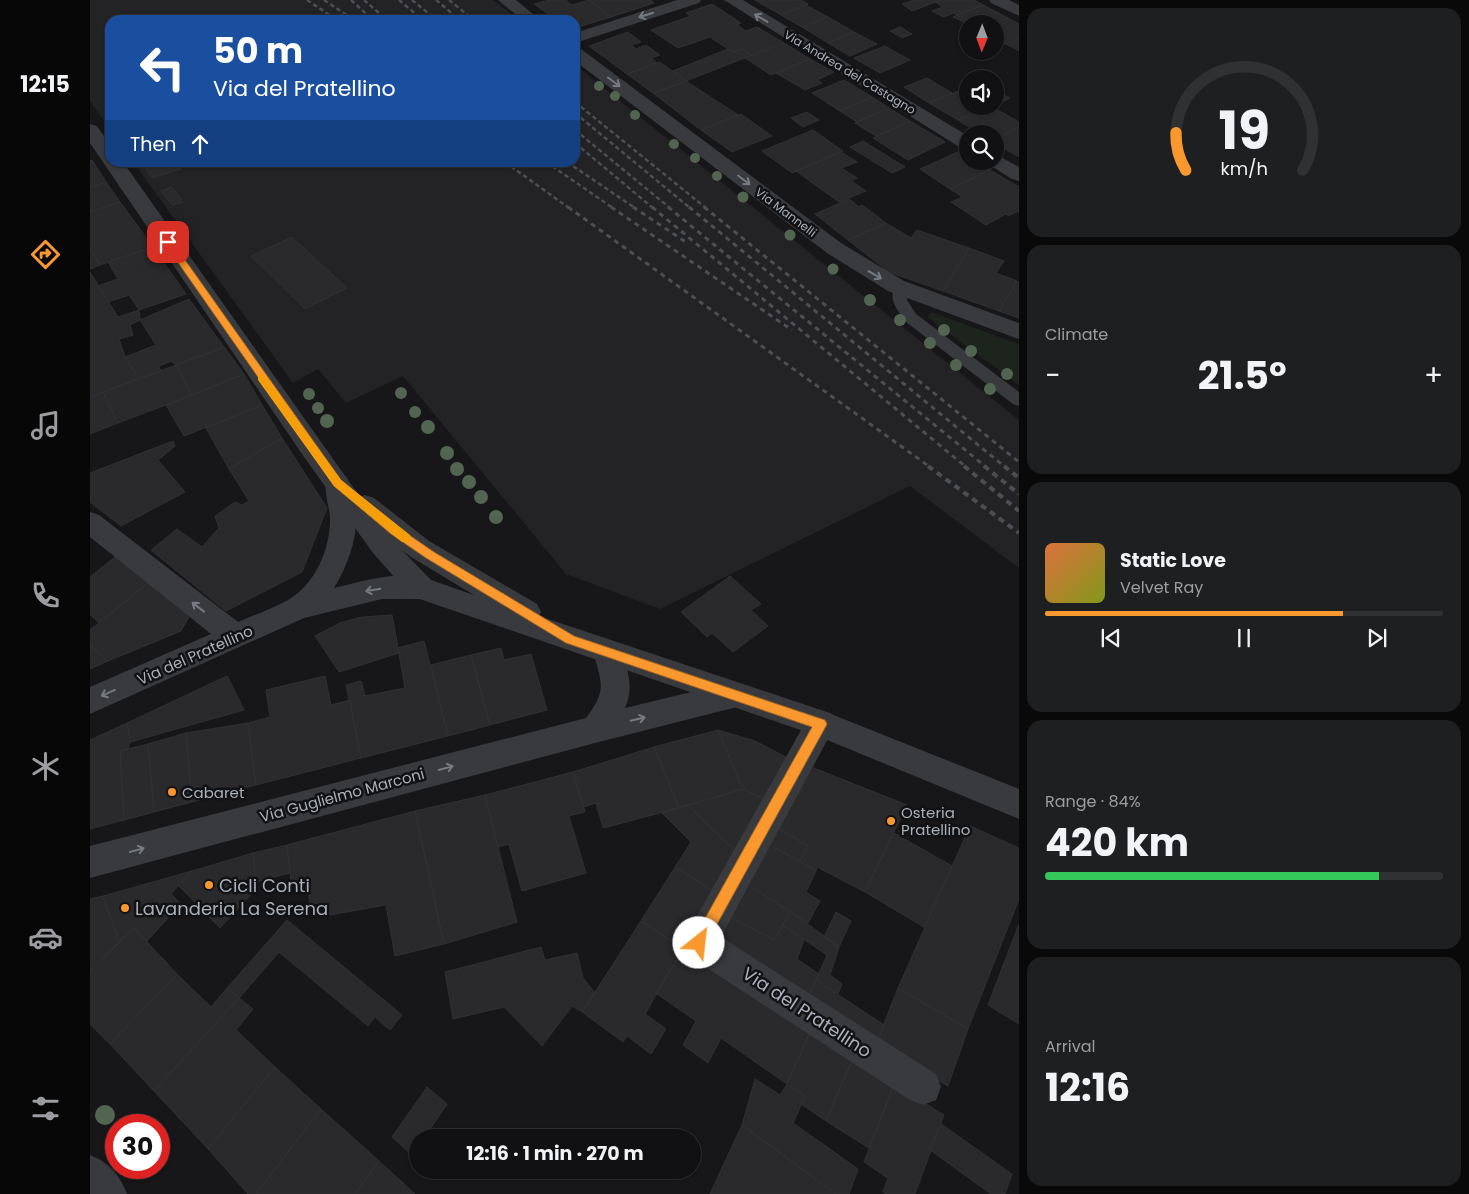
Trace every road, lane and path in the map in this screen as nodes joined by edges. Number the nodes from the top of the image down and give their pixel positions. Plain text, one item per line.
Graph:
1 (506, 0) edge
2 (693, 0) edge
3 (732, 0) edge
4 (996, 0) edge
5 (1019, 11) edge
6 (526, 15) edge
7 (580, 36) edge
8 (580, 57) edge
9 (90, 130) edge
10 (959, 139) edge
11 (105, 151) edge
12 (1004, 166) edge
13 (116, 167) edge
14 (1019, 175) edge
15 (901, 288) junction
16 (1019, 331) edge
17 (1019, 400) edge
18 (337, 483) junction
19 (90, 522) edge
20 (421, 588) junction
21 (299, 608) junction
22 (236, 637) junction
23 (570, 639) junction
24 (607, 652) junction
25 (734, 695) junction
26 (90, 701) edge
27 (820, 724) junction
28 (595, 729) junction
29 (1019, 804) edge
30 (90, 862) edge
31 (923, 1087) dead end
32 (90, 1174) edge
33 (108, 1194) edge

1 - 6 street
2 -> 7 street
10 -> 3 street, Via Andrea del Castagno
4 - 5 street
8 -> 15 street, Via Mannelli
9 - 11 street
12 - 14 street
13 - 18 street
15 - 16 street, Via Mannelli
15 - 17 lane
18 - 20 street
18 - 21 street, Via del Pratellino
18 - 23 street, Via del Pratellino
22 -> 19 street
20 -> 21 street, Via del Pratellino
20 - 23 street, Via del Pratellino
21 - 22 street, Via del Pratellino
22 -> 26 street, Via del Pratellino
23 - 24 street, Via del Pratellino
24 - 25 street, Via del Pratellino
24 - 28 street
25 - 27 street, Via del Pratellino
28 -> 25 street, Via Guglielmo Marconi
27 - 29 street, Via del Pratellino
27 - 31 street, Via del Pratellino
30 -> 28 street, Via Guglielmo Marconi
32 - 33 street

